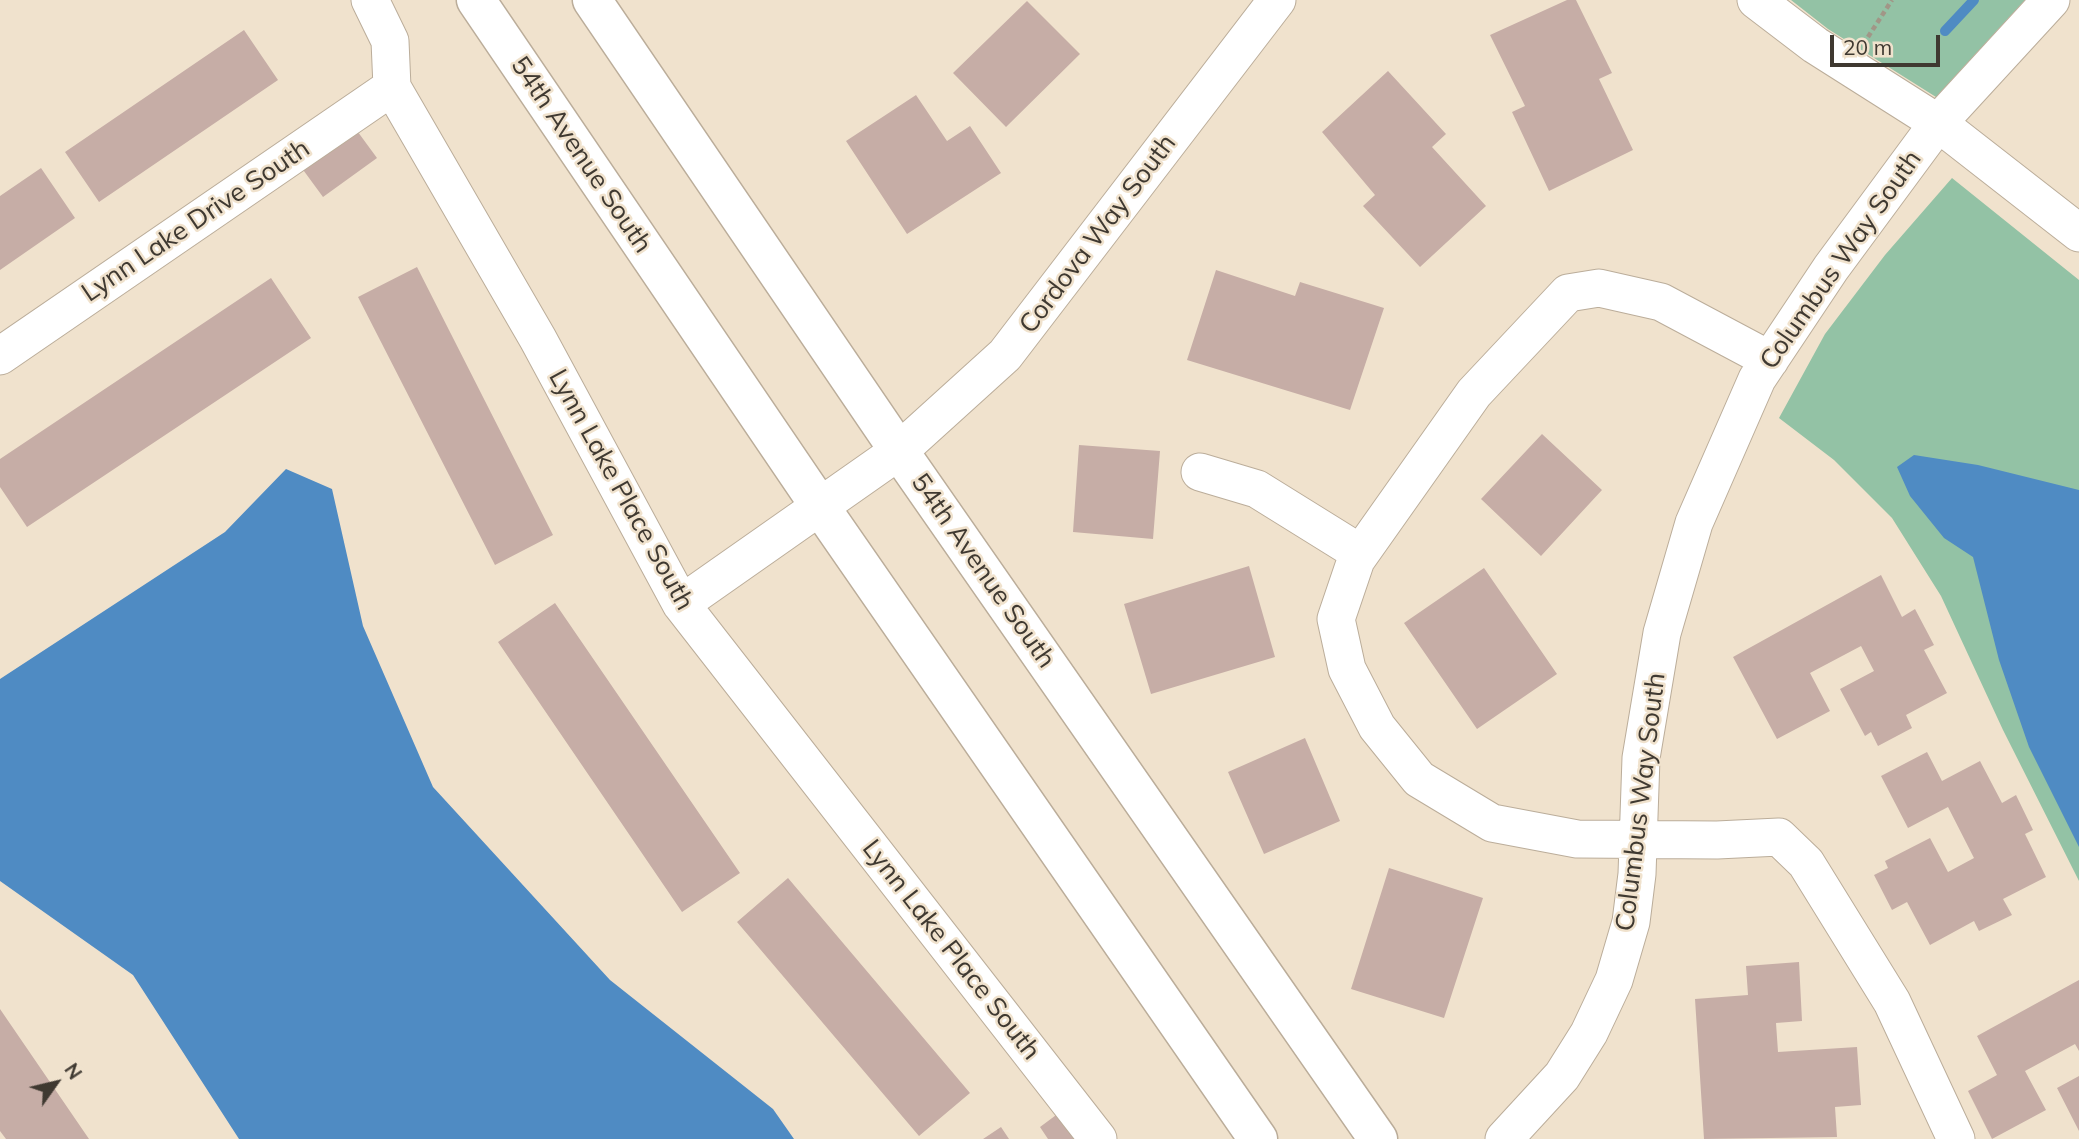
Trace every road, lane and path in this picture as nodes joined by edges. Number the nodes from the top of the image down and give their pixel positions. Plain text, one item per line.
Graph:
1 (370, 0) edge
2 (476, 0) edge
3 (592, 0) edge
4 (1277, 0) edge
5 (1756, 0) edge
6 (1892, 0) edge
7 (2051, 0) edge
8 (1862, 47) dead end
9 (393, 87) junction
10 (1938, 123) junction
11 (2079, 233) edge
12 (0, 356) edge
13 (1770, 360) junction
14 (899, 451) junction
15 (1200, 472) dead end
16 (821, 508) junction
17 (1360, 553) junction
18 (681, 604) junction
19 (1636, 838) junction
20 (1098, 1139) edge
21 (1258, 1139) edge
22 (1378, 1139) edge
23 (1504, 1139) edge
24 (1956, 1139) edge

1 - 9 street, Lynn Lake Place South
2 - 16 main road, 54th Avenue South
3 - 14 main road, 54th Avenue South
4 - 14 street, Cordova Way South
5 - 10 street
6 - 8 path
7 - 10 street, Columbus Way South
9 - 12 street, Lynn Lake Drive South
9 - 18 street, Lynn Lake Place South
10 - 11 street
10 - 13 street, Columbus Way South
13 - 17 street
13 - 19 street, Columbus Way South
14 - 16 street
14 - 22 main road, 54th Avenue South
15 - 17 street
16 - 18 street
16 - 21 main road, 54th Avenue South
17 - 19 street
18 - 20 street, Lynn Lake Place South
19 - 23 street, Columbus Way South
19 - 24 street

